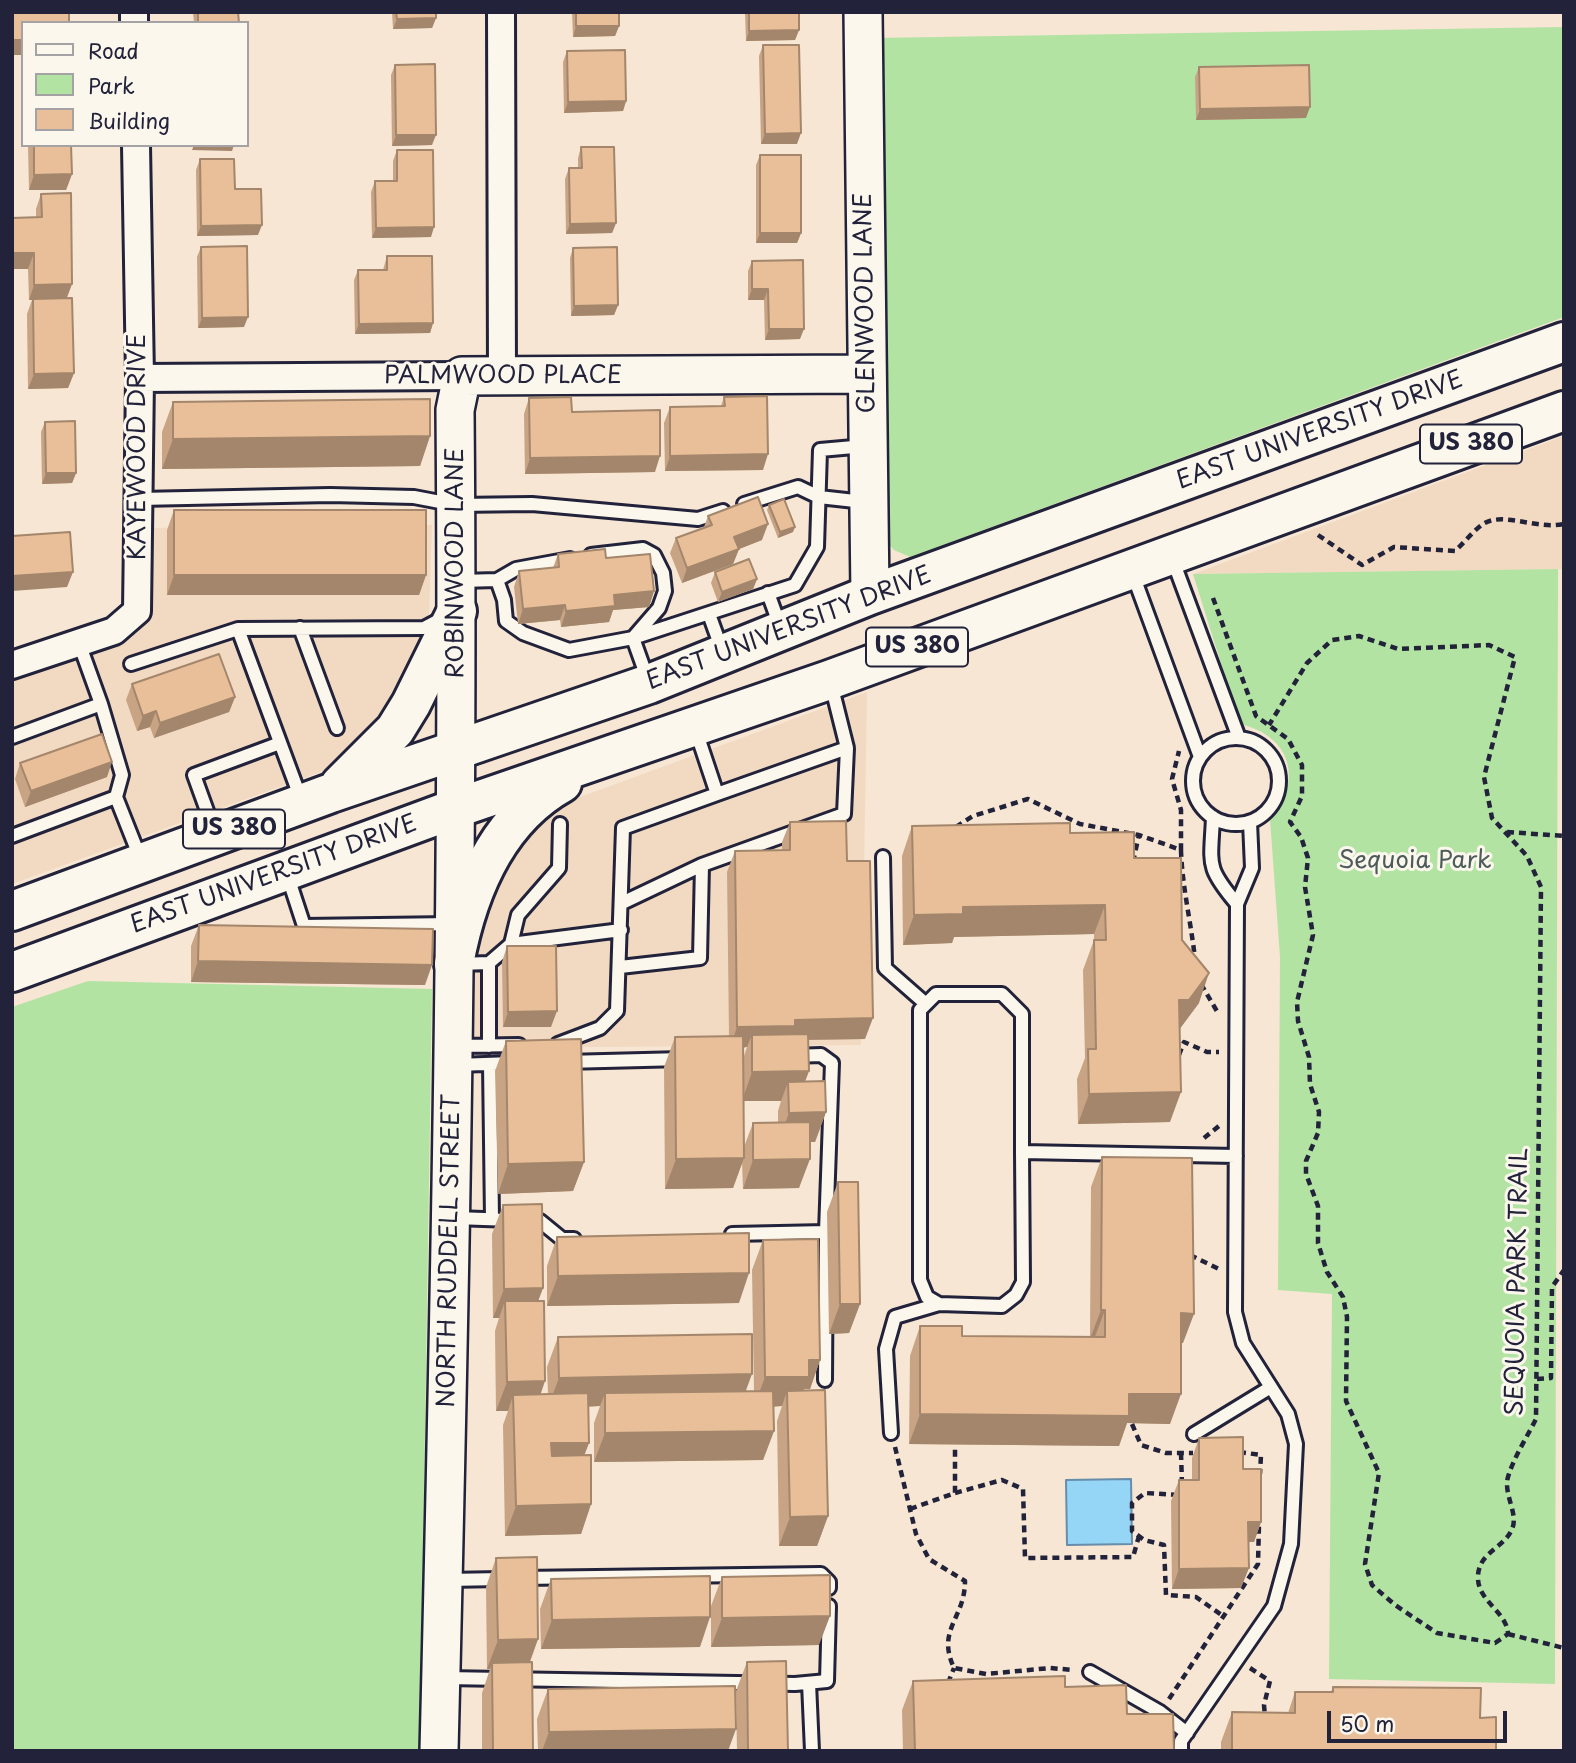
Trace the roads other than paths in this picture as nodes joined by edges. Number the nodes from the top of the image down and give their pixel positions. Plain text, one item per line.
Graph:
1 (501, 12) edge
2 (863, 12) edge
3 (136, 147) edge
4 (1564, 342) edge
5 (867, 374) junction
6 (462, 376) junction
7 (502, 376) junction
8 (140, 378) junction
9 (1564, 411) edge
10 (868, 446) junction
11 (819, 497) junction
12 (139, 499) junction
13 (868, 502) junction
14 (456, 505) junction
15 (1171, 554) junction
16 (1130, 568) junction
17 (497, 580) junction
18 (768, 593) junction
19 (870, 595) junction
20 (456, 596) junction
21 (709, 614) junction
22 (300, 628) junction
23 (238, 629) junction
24 (781, 629) junction
25 (633, 638) junction
26 (79, 643) junction
27 (723, 652) junction
28 (131, 664) dead end
29 (12, 665) edge
30 (829, 680) junction
31 (649, 684) junction
32 (101, 704) junction
33 (695, 727) junction
34 (337, 728) dead end
35 (12, 737) edge
36 (1239, 738) junction
37 (281, 743) junction
38 (847, 748) junction
39 (457, 750) junction
40 (610, 757) junction
41 (1200, 757) junction
42 (717, 794) junction
43 (116, 797) junction
44 (317, 799) junction
45 (454, 809) junction
46 (1213, 817) junction
47 (1250, 822) junction
48 (560, 824) dead end
49 (12, 836) edge
50 (216, 836) junction
51 (883, 857) dead end
52 (142, 864) junction
53 (702, 865) junction
54 (286, 870) junction
55 (622, 903) junction
56 (1237, 904) junction
57 (12, 911) edge
58 (454, 924) junction
59 (621, 930) junction
60 (511, 944) junction
61 (471, 964) junction
62 (620, 967) junction
63 (12, 972) edge
64 (926, 1004) junction
65 (489, 1046) junction
66 (453, 1056) junction
67 (779, 1056) edge
68 (697, 1059) edge
69 (531, 1063) edge
70 (545, 1063) edge
71 (490, 1064) junction
72 (1022, 1152) junction
73 (1236, 1156) junction
74 (451, 1218) junction
75 (492, 1219) junction
76 (826, 1232) junction
77 (715, 1235) edge
78 (590, 1239) edge
79 (939, 1304) junction
80 (825, 1380) dead end
81 (1272, 1387) junction
82 (891, 1433) road end
83 (1195, 1434) road end
84 (443, 1580) junction
85 (1090, 1672) road end
86 (441, 1677) junction
87 (809, 1683) junction
88 (1187, 1733) junction
89 (439, 1751) edge
90 (812, 1751) edge
91 (1181, 1751) edge

1 - 7 street
2 - 5 street, GLENWOOD LANE
3 - 8 street, KAYEWOOD DRIVE
4 - 19 main road, EAST UNIVERSITY DRIVE / US 380
5 - 7 street, PALMWOOD PLACE
5 - 10 street, GLENWOOD LANE
6 - 7 street, PALMWOOD PLACE
6 - 8 street, PALMWOOD PLACE
6 - 14 street, ROBINWOOD LANE
8 - 12 street, KAYEWOOD DRIVE
9 - 15 main road, EAST UNIVERSITY DRIVE / US 380
10 - 11 lane
10 - 13 street, GLENWOOD LANE
11 - 13 lane
11 - 14 lane
11 - 18 lane
12 - 14 lane
12 - 26 street, KAYEWOOD DRIVE
13 - 19 street, GLENWOOD LANE
14 - 20 street, ROBINWOOD LANE
15 - 16 main road, EAST UNIVERSITY DRIVE / US 380
15 - 36 lane
16 - 30 main road, EAST UNIVERSITY DRIVE / US 380
16 - 41 lane
17 - 20 lane
17 - 25 lane
17 - 25 lane
18 - 21 lane
18 - 24 lane
19 - 24 main road, EAST UNIVERSITY DRIVE / US 380
20 - 22 lane
20 - 39 street, ROBINWOOD LANE
20 - 44 main road
21 - 25 lane
21 - 27 lane
22 - 23 lane
22 - 34 lane
23 - 28 lane
23 - 37 lane
24 - 27 main road, EAST UNIVERSITY DRIVE / US 380
25 - 31 lane
26 - 29 street, KAYEWOOD DRIVE
26 - 32 lane
27 - 31 main road, EAST UNIVERSITY DRIVE / US 380
30 - 33 main road, EAST UNIVERSITY DRIVE / US 380
30 - 38 lane
31 - 39 main road, EAST UNIVERSITY DRIVE / US 380
32 - 35 lane
32 - 43 lane
33 - 40 main road, EAST UNIVERSITY DRIVE / US 380
33 - 42 lane
36 - 41 lane
36 - 47 lane
37 - 44 lane
37 - 50 lane
38 - 42 lane
38 - 53 lane
39 - 44 main road, EAST UNIVERSITY DRIVE / US 380
39 - 45 street, NORTH RUDDELL STREET
40 - 45 main road, EAST UNIVERSITY DRIVE / US 380
40 - 61 main road
41 - 46 lane
42 - 55 lane
43 - 49 lane
43 - 52 lane
44 - 50 main road, EAST UNIVERSITY DRIVE / US 380
45 - 54 main road, EAST UNIVERSITY DRIVE / US 380
45 - 58 street, NORTH RUDDELL STREET
46 - 47 lane
46 - 56 lane
47 - 56 lane
48 - 60 lane
50 - 52 main road, EAST UNIVERSITY DRIVE / US 380
51 - 64 lane
52 - 57 main road, EAST UNIVERSITY DRIVE / US 380
53 - 55 lane
53 - 62 lane
54 - 58 lane
54 - 63 main road, EAST UNIVERSITY DRIVE / US 380
55 - 59 lane
56 - 73 lane
58 - 61 street, NORTH RUDDELL STREET
59 - 60 lane
59 - 62 lane
60 - 61 lane
61 - 65 lane
61 - 66 street, NORTH RUDDELL STREET
62 - 65 lane
64 - 72 lane
64 - 79 lane
65 - 66 lane
66 - 71 lane
66 - 74 street, NORTH RUDDELL STREET
67 - 76 lane
68 - 70 lane
69 - 71 lane
71 - 75 lane
72 - 73 lane
72 - 79 lane
73 - 81 lane
74 - 75 lane
74 - 84 street, NORTH RUDDELL STREET
75 - 78 lane
76 - 77 lane
76 - 80 lane
79 - 82 lane
81 - 83 lane
81 - 88 lane
84 - 86 street, NORTH RUDDELL STREET
84 - 87 lane
85 - 88 lane
86 - 87 lane
86 - 89 street, NORTH RUDDELL STREET
87 - 90 lane
88 - 91 lane

